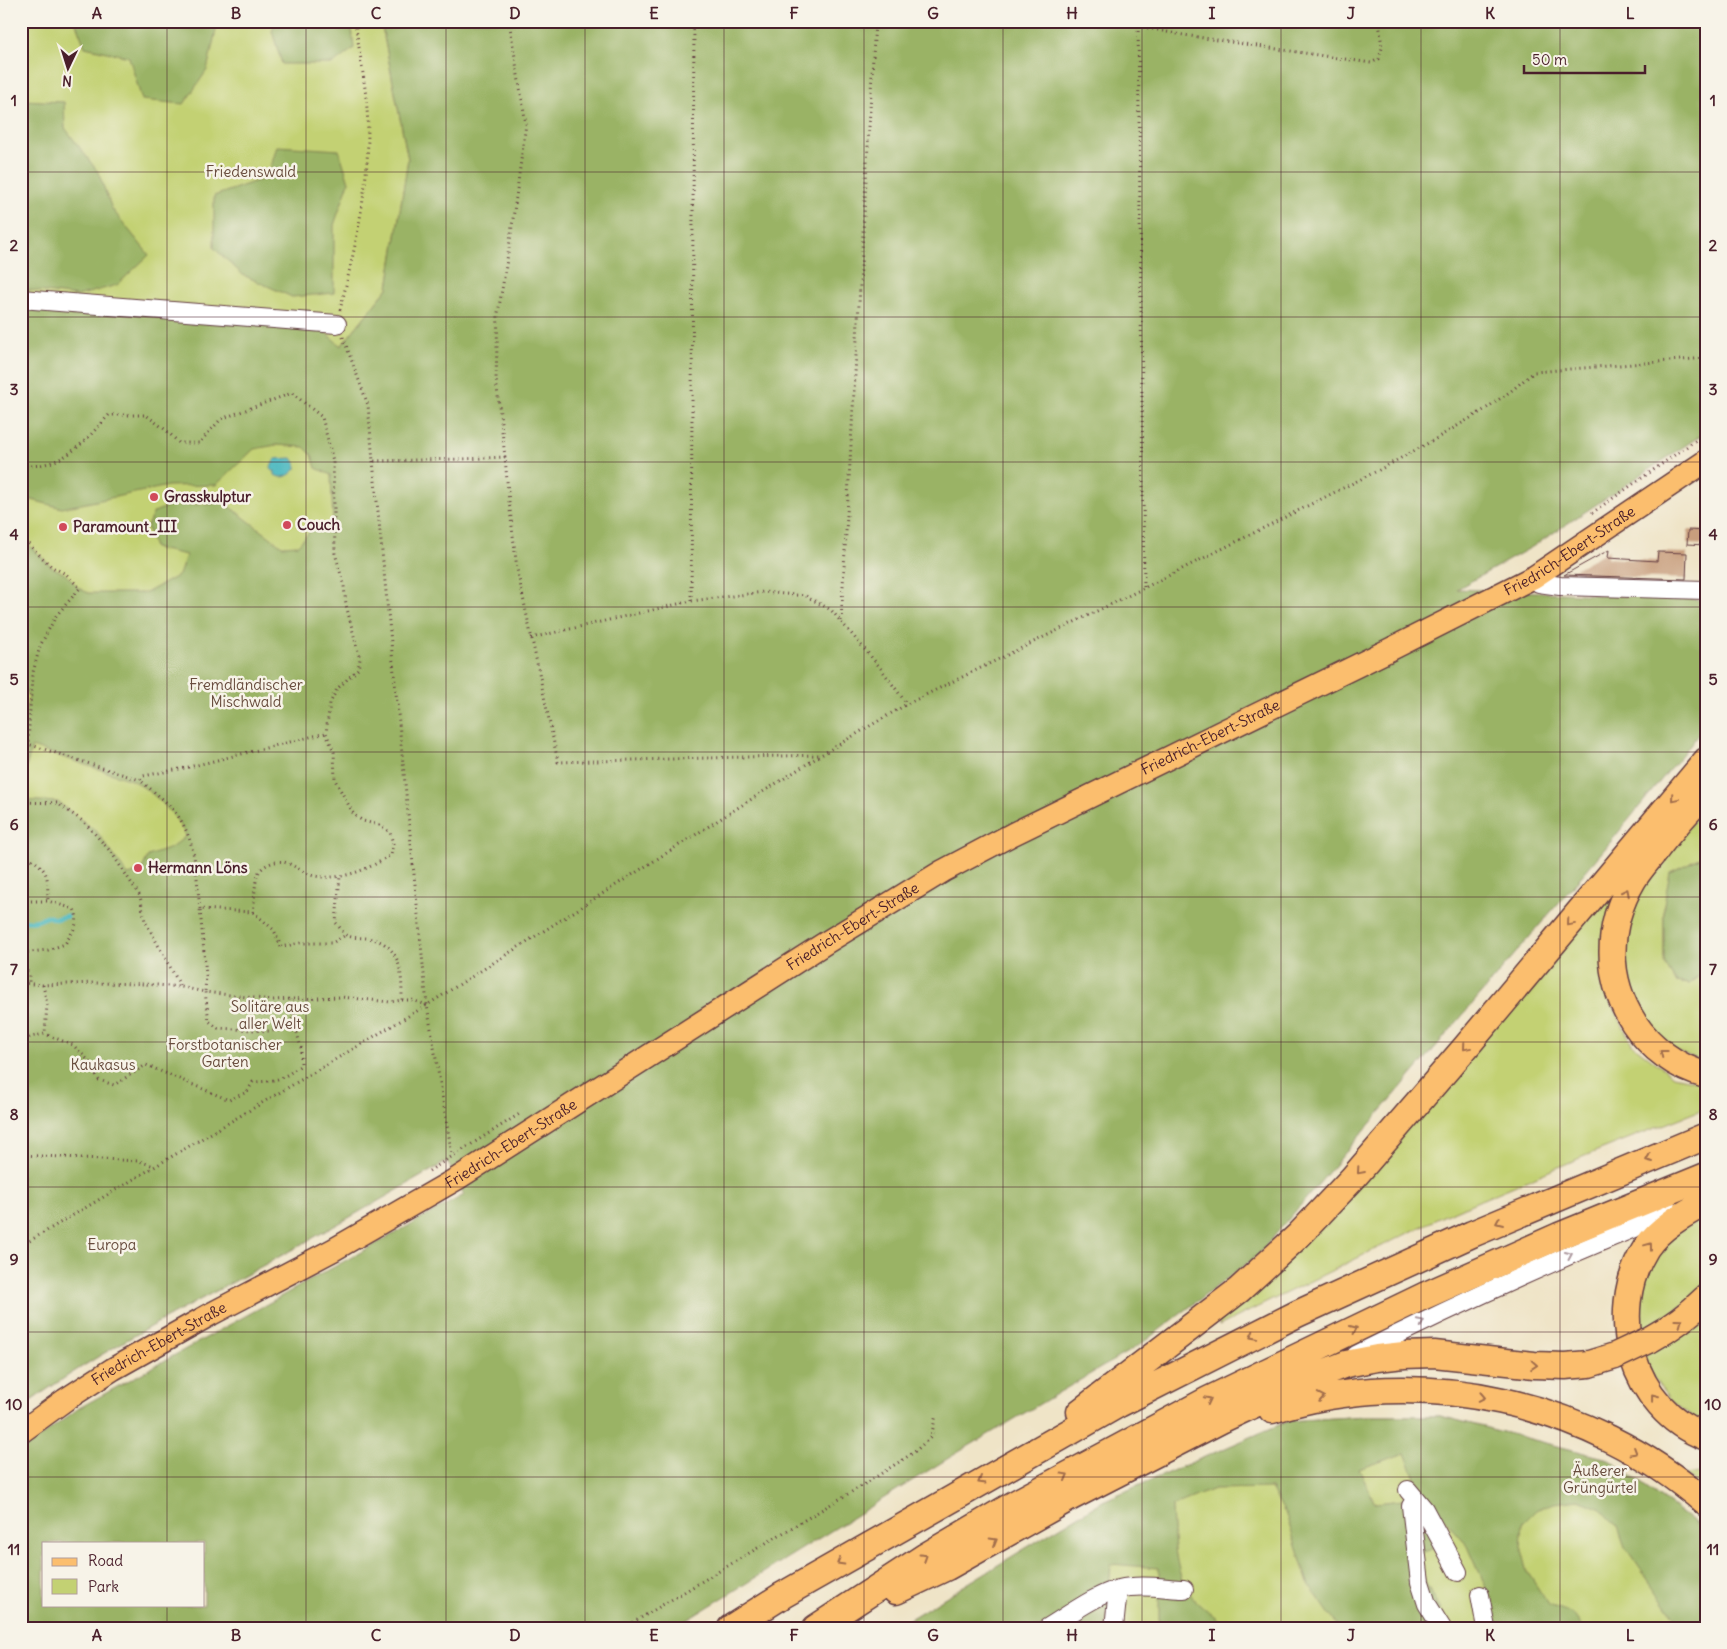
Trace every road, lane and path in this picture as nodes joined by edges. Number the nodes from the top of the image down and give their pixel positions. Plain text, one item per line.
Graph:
1 (355, 21) edge
2 (509, 21) edge
3 (694, 21) edge
4 (875, 21) edge
5 (1103, 21) edge
6 (1138, 21) edge
7 (1379, 21) edge
8 (1703, 21) edge
9 (1138, 26) junction
10 (1706, 56) edge
11 (21, 299) edge
12 (337, 324) junction
13 (1706, 358) edge
14 (505, 457) junction
15 (373, 461) junction
16 (1706, 461) edge
17 (21, 466) edge
18 (21, 537) edge
19 (1534, 577) junction
20 (1144, 588) junction
21 (1706, 590) edge
22 (691, 601) junction
23 (840, 621) junction
24 (531, 638) junction
25 (21, 692) edge
26 (31, 692) junction
27 (907, 704) junction
28 (326, 733) junction
29 (21, 743) edge
30 (28, 744) junction
31 (821, 755) junction
32 (1706, 761) edge
33 (22, 772) edge
34 (21, 779) edge
35 (140, 780) junction
36 (1706, 793) edge
37 (21, 802) edge
38 (21, 820) edge
39 (21, 826) edge
40 (21, 849) edge
41 (340, 876) junction
42 (21, 901) edge
43 (48, 901) junction
44 (200, 909) junction
45 (254, 912) junction
46 (346, 935) junction
47 (26, 952) junction
48 (21, 953) edge
49 (21, 983) edge
50 (29, 983) junction
51 (44, 986) junction
52 (181, 987) junction
53 (204, 992) junction
54 (290, 1000) junction
55 (402, 1000) junction
56 (427, 1005) junction
57 (289, 1029) junction
58 (45, 1034) junction
59 (21, 1044) edge
60 (1706, 1075) edge
61 (1702, 1137) edge
62 (21, 1155) edge
63 (154, 1166) junction
64 (1706, 1176) edge
65 (458, 1178) junction
66 (1706, 1201) edge
67 (21, 1246) edge
68 (1706, 1298) edge
69 (1315, 1376) junction
70 (936, 1415) dead end
71 (21, 1432) edge
72 (1706, 1437) edge
73 (1023, 1457) junction
74 (1128, 1468) junction
75 (1706, 1504) edge
76 (1458, 1572) dead end
77 (1118, 1589) junction
78 (1184, 1589) dead end
79 (1480, 1595) dead end
80 (839, 1612) junction
81 (624, 1628) edge
82 (731, 1628) edge
83 (816, 1628) edge
84 (1048, 1628) edge
85 (1114, 1628) edge
86 (1442, 1628) edge
87 (1486, 1628) edge

1 - 12 path
2 - 14 path
3 - 22 path
4 - 23 path
5 - 9 path
6 - 9 path
7 - 9 path
8 - 10 path
9 - 20 path
11 - 12 lane
12 - 15 path
13 - 20 path
14 - 15 path
14 - 24 path
15 - 56 path
16 - 19 main road, Friedrich-Ebert-Straße
17 - 28 path
18 - 26 path
19 - 21 lane
19 - 65 main road, Friedrich-Ebert-Straße
20 - 27 path
22 - 23 path
22 - 24 path
23 - 27 path
24 - 31 path
25 - 26 path
26 - 30 path
27 - 31 path
28 - 35 path
28 - 41 path
29 - 30 path
30 - 33 path
30 - 35 path
31 - 56 path
32 -> 73 highway
33 - 34 path
35 - 44 path
60 -> 36 highway
37 - 52 path
38 - 39 path
40 - 43 path
41 - 45 path
41 - 46 path
42 - 43 path
43 - 47 path
44 - 45 path
44 - 53 path
45 - 46 path
46 - 55 path
47 - 48 path
47 - 50 path
49 - 50 path
50 - 51 path
51 - 52 path
51 - 58 path
52 - 53 path
53 - 54 path
53 - 57 path
54 - 55 path
54 - 57 path
55 - 56 path
56 - 63 path
56 - 65 path
57 - 58 path
58 - 59 path
61 -> 73 highway
62 - 63 path
63 - 67 path
80 -> 64 highway
65 - 71 main road, Friedrich-Ebert-Straße
69 -> 66 lane
72 -> 66 highway
69 -> 68 highway, bridge
69 - 74 highway
70 - 81 path
73 -> 82 highway
74 -> 75 highway
80 -> 74 highway
76 - 86 lane
77 - 78 lane
77 - 84 lane
77 - 85 lane
79 - 87 lane
80 - 83 highway

